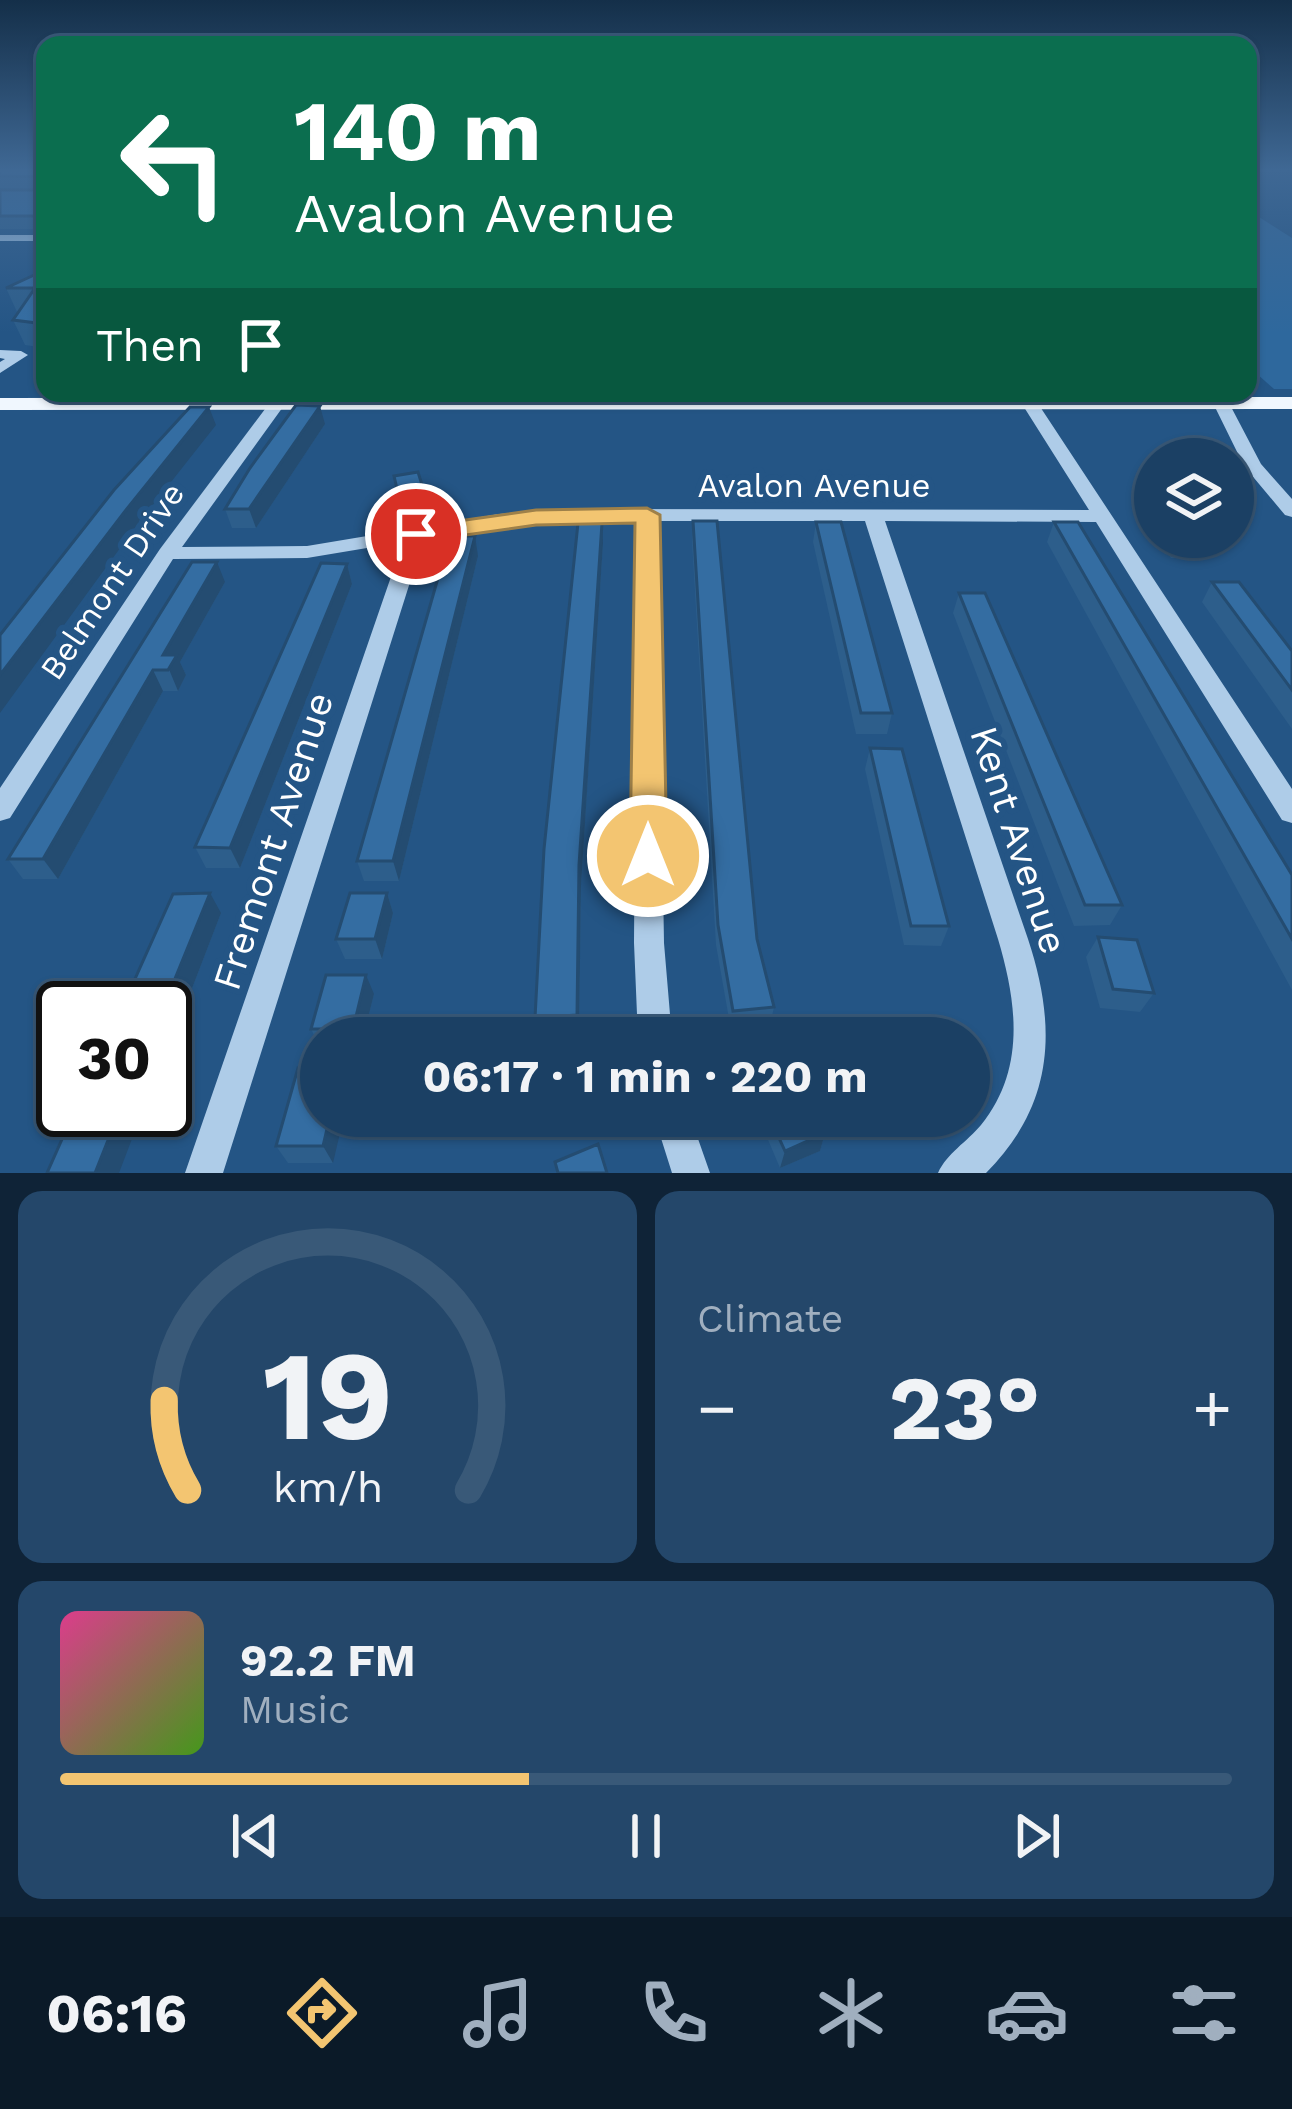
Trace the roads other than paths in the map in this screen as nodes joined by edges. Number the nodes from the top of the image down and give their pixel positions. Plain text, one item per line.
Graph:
1 (0, 238) edge
2 (36, 238) edge
3 (0, 355) edge
4 (0, 368) edge
5 (94, 402) edge
6 (278, 402) edge
7 (1029, 402) edge
8 (1182, 402) edge
9 (1221, 403) junction
10 (1292, 403) edge
11 (0, 404) edge
12 (1292, 512) edge
13 (647, 515) junction
14 (873, 515) junction
15 (1103, 516) junction
16 (416, 534) junction
17 (167, 553) junction
18 (0, 809) edge
19 (1292, 812) edge
20 (654, 1017) edge
21 (679, 1137) edge
22 (204, 1173) edge
23 (691, 1173) edge
24 (957, 1173) edge

1 - 2 street
3 - 4 street
5 - 11 main road
6 - 17 street, Belmont Drive
7 - 15 street
8 - 9 main road
9 - 10 main road
9 - 12 street
13 - 14 street, Avalon Avenue
13 - 16 street, Avalon Avenue
13 - 20 street
14 - 15 street, Avalon Avenue
14 - 24 street, Kent Avenue
15 - 19 street
16 - 17 street, Avalon Avenue
16 - 22 street, Fremont Avenue
17 - 18 street, Belmont Drive
21 - 23 street

